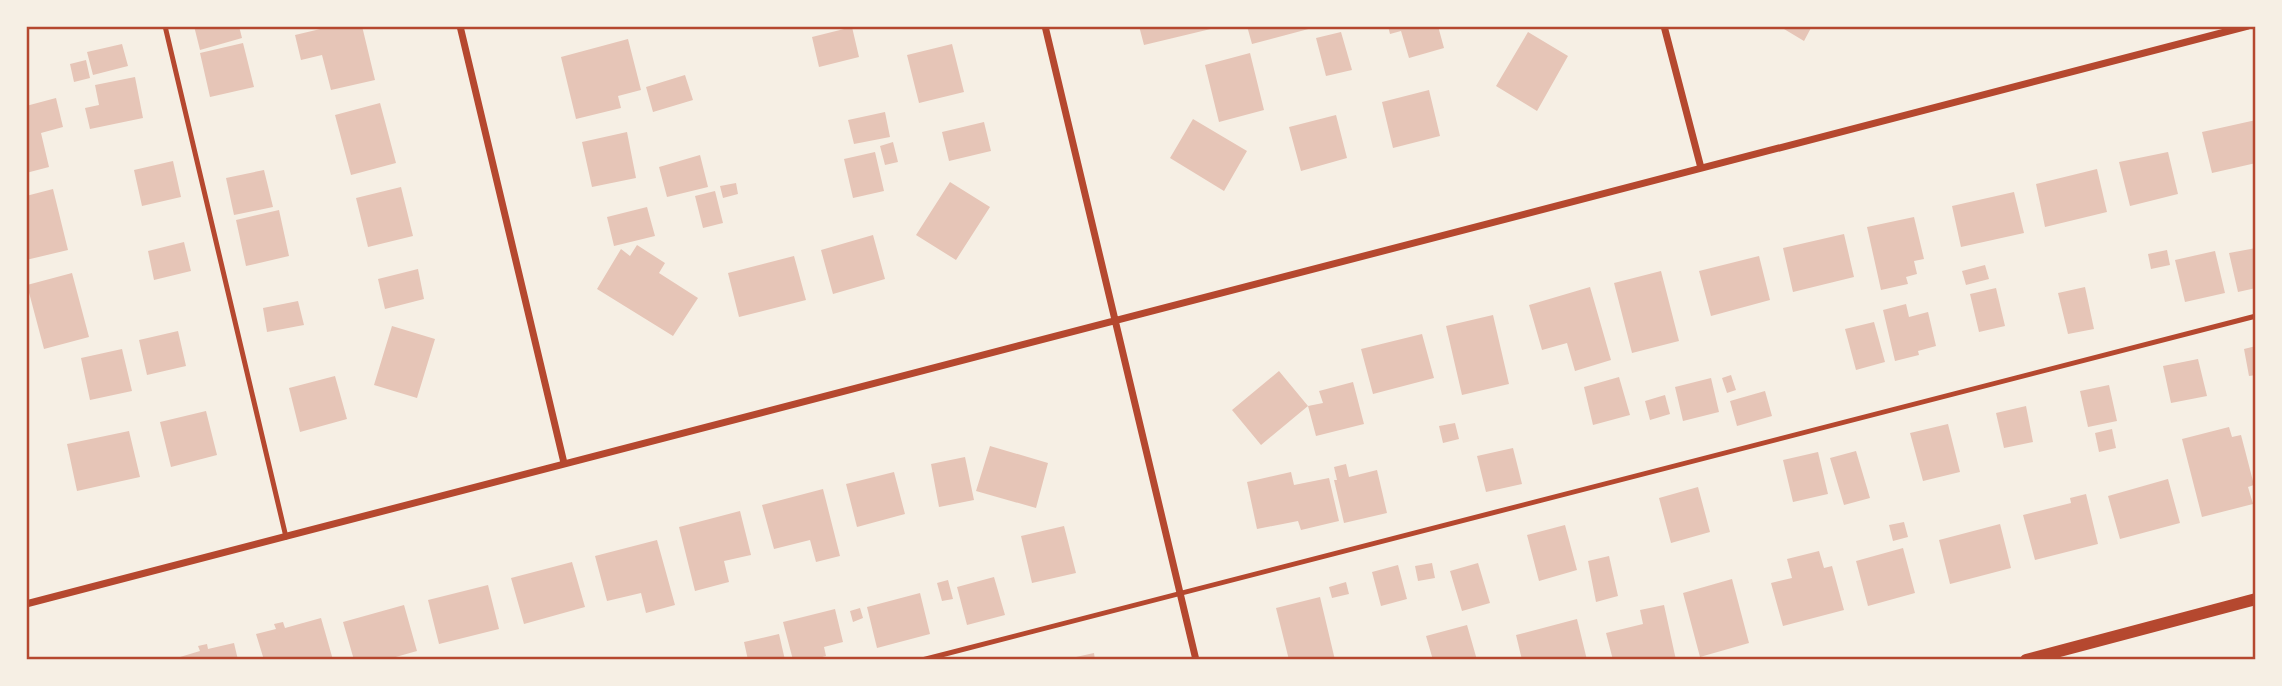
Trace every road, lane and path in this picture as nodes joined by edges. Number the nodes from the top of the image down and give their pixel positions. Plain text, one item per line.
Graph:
1 (165, 26) edge
2 (460, 26) edge
3 (1045, 26) edge
4 (1664, 26) edge
5 (2248, 26) edge
6 (1701, 168) junction
7 (2256, 316) edge
8 (1115, 320) junction
9 (564, 463) junction
10 (286, 537) junction
11 (1180, 592) junction
12 (2256, 599) edge
13 (26, 604) edge
14 (2045, 657) edge
15 (922, 660) edge
16 (1196, 660) edge
17 (2026, 660) edge

1 - 10 lane
2 - 9 street
3 - 8 street
4 - 6 street
5 - 6 street
6 - 8 street
7 - 11 lane
8 - 9 street
8 - 11 street
9 - 10 street
10 - 13 street
11 - 15 lane
11 - 16 street
12 - 14 street
14 - 17 street

